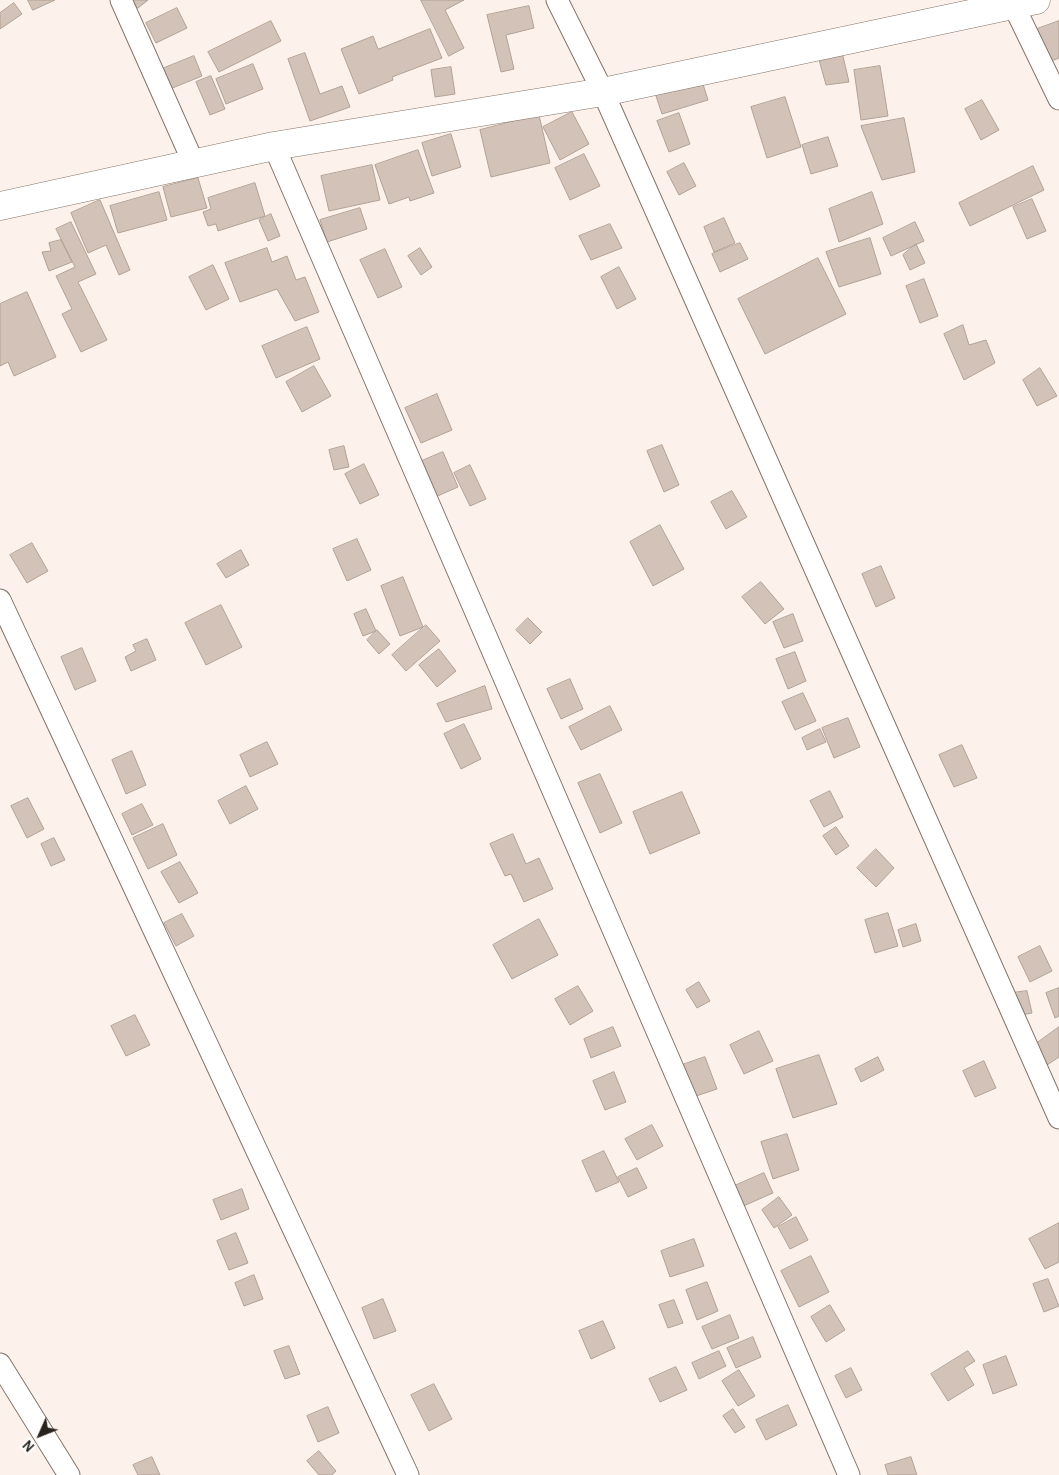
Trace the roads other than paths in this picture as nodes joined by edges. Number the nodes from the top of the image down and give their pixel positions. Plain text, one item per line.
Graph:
1 (121, 0) edge
2 (557, 0) edge
3 (1020, 1) edge
4 (603, 92) junction
5 (1059, 99) edge
6 (274, 146) junction
7 (194, 164) junction
8 (0, 206) edge
9 (0, 600) edge
10 (1059, 1118) edge
11 (0, 1364) edge
12 (69, 1475) edge
13 (408, 1475) edge
14 (849, 1475) edge

1 - 7 street
2 - 4 street
3 - 4 street
3 - 5 street
4 - 6 street
4 - 10 street
6 - 7 street
6 - 14 street
7 - 8 street
9 - 13 street
11 - 12 street

